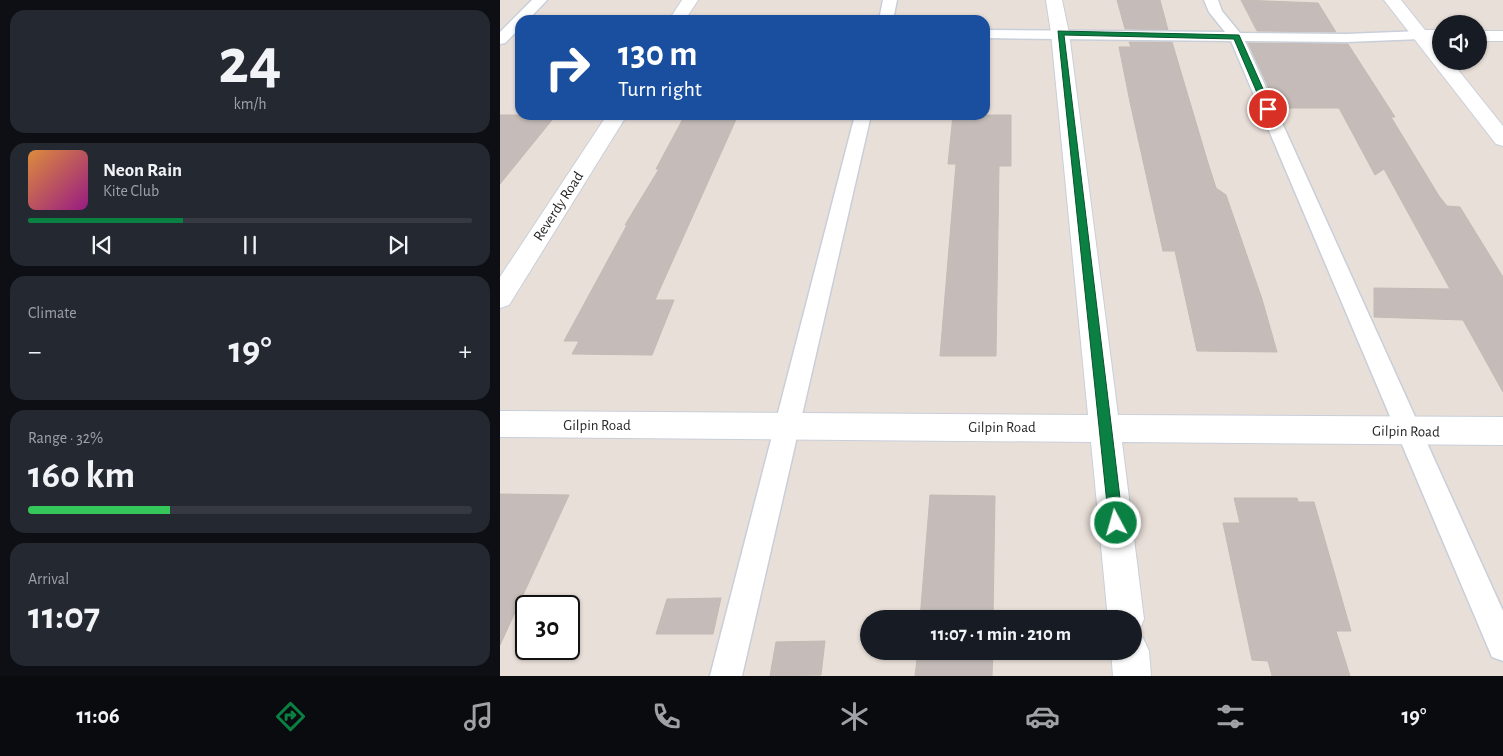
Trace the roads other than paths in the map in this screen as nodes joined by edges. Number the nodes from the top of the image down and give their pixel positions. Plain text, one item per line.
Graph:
1 (540, 0) edge
2 (690, 0) edge
3 (890, 0) edge
4 (1054, 0) edge
5 (1211, 0) edge
6 (1392, 0) edge
7 (525, 15) edge
8 (680, 15) edge
9 (887, 15) edge
10 (515, 25) edge
11 (1060, 33) junction
12 (990, 34) edge
13 (1421, 35) junction
14 (1432, 35) edge
15 (1487, 36) edge
16 (1503, 36) edge
17 (1236, 37) junction
18 (500, 40) edge
19 (1432, 49) edge
20 (1448, 70) edge
21 (614, 120) edge
22 (862, 120) edge
23 (1503, 140) edge
24 (500, 298) edge
25 (500, 424) edge
26 (786, 426) junction
27 (1105, 428) junction
28 (1410, 431) junction
29 (1503, 432) edge
30 (1125, 610) edge
31 (1503, 646) edge
32 (1131, 660) edge
33 (726, 676) edge
34 (1132, 676) edge

1 - 7 lane
2 - 8 street
3 - 9 lane
4 - 11 street
5 - 17 lane
6 - 13 street
10 - 18 lane
11 - 12 lane
11 - 17 lane
11 - 27 street
13 - 14 street
13 - 17 lane
13 - 19 street
15 - 16 street
17 - 28 lane
20 - 23 street
21 - 24 street, Reverdy Road
22 - 26 lane
25 - 26 street, Gilpin Road
26 - 27 street, Gilpin Road
26 - 33 lane
27 - 28 street, Gilpin Road
27 - 30 street
28 - 29 street, Gilpin Road
28 - 31 lane
32 - 34 street

